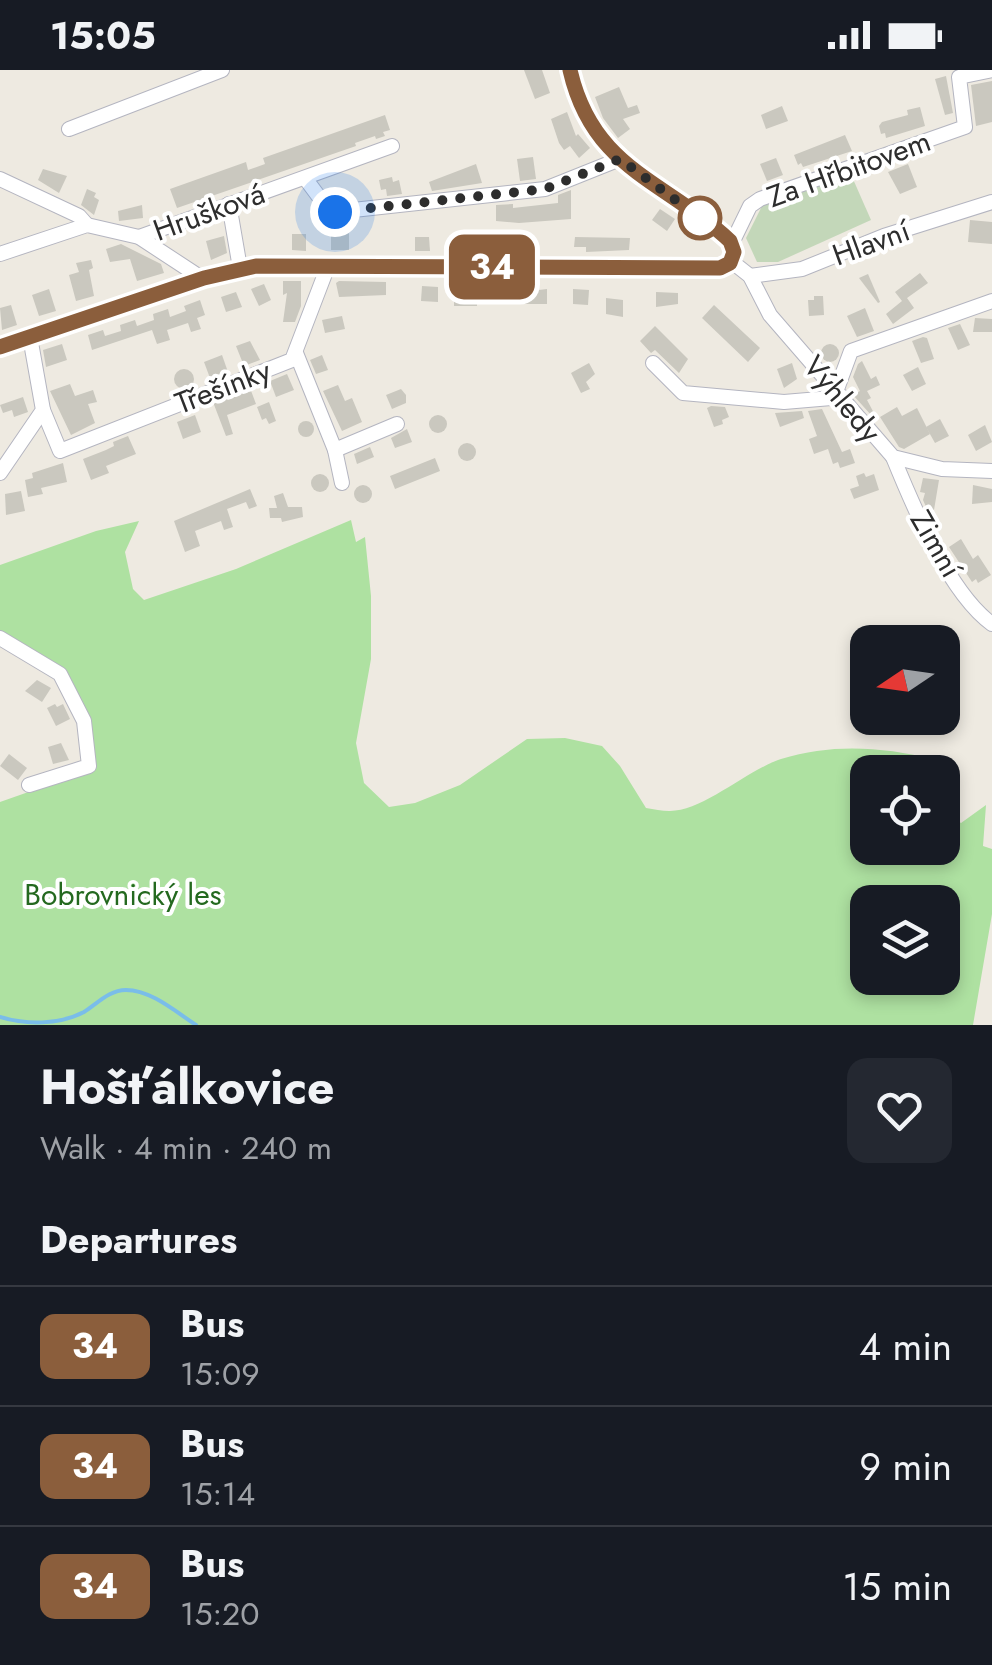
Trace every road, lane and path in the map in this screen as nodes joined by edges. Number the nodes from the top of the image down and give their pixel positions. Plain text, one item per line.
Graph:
1 (222, 70) edge
2 (570, 70) edge
3 (992, 70) edge
4 (69, 129) dead end
5 (392, 146) dead end
6 (620, 159) junction
7 (305, 178) junction
8 (0, 179) edge
9 (992, 202) edge
10 (230, 204) junction
11 (87, 224) junction
12 (139, 237) junction
13 (732, 244) junction
14 (0, 254) edge
15 (732, 261) junction
16 (328, 266) junction
17 (240, 268) junction
18 (750, 276) junction
19 (204, 278) junction
20 (992, 302) edge
21 (30, 337) junction
22 (0, 347) edge
23 (296, 353) junction
24 (653, 362) dead end
25 (840, 393) junction
26 (43, 410) junction
27 (397, 424) dead end
28 (335, 450) junction
29 (892, 457) junction
30 (992, 471) edge
31 (0, 473) edge
32 (342, 483) dead end
33 (992, 624) edge
34 (0, 638) edge
35 (30, 785) dead end

1 - 4 street
2 - 6 street
3 - 13 street, Za Hřbitovem
5 - 7 street, Hrušková
6 - 7 street
6 - 13 street
7 - 10 street, Hrušková
8 - 11 street
9 - 18 street, Hlavní
10 - 12 street, Hrušková
10 - 17 street
11 - 12 street
11 - 14 street
12 - 19 street
13 - 15 street
15 - 16 street
15 - 18 street, Výhledy
16 - 17 street
16 - 23 street, Třešínky
17 - 19 street
18 - 25 street, Výhledy
19 - 21 street
20 - 25 street
21 - 22 street
21 - 26 street
23 - 26 street, Třešínky
23 - 28 street
24 - 25 street
25 - 29 street, Výhledy
26 - 31 street
27 - 28 street
28 - 32 street
29 - 30 street, Výhledy
29 - 33 street, Zimní
34 - 35 street

